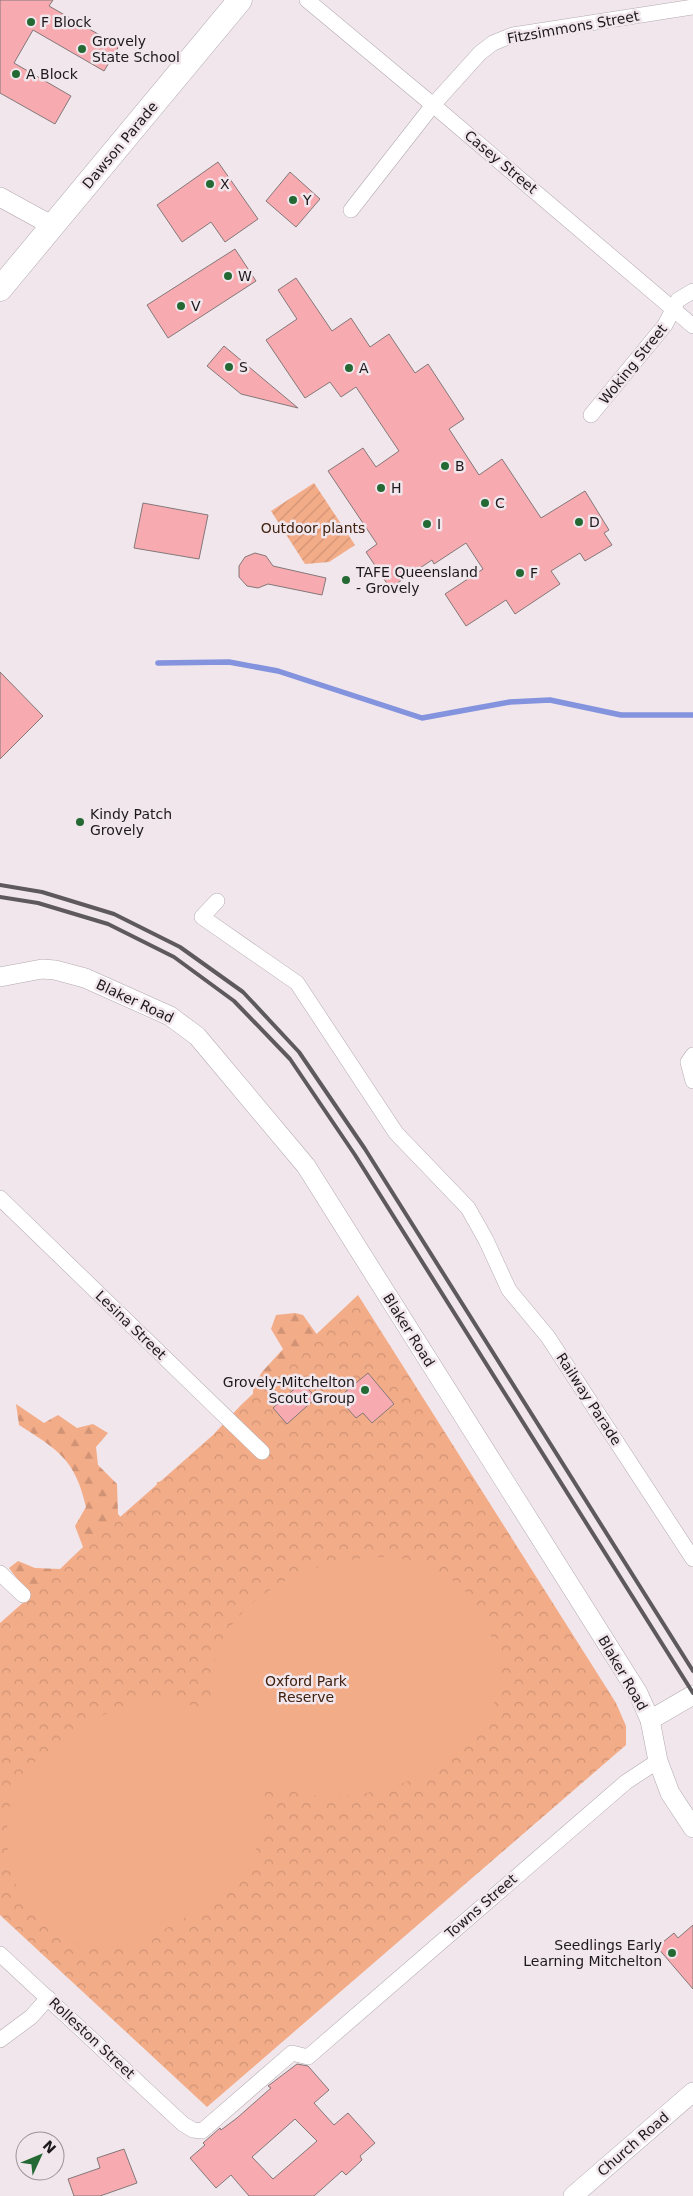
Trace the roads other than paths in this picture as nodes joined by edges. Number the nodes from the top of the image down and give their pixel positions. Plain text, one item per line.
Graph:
1 (240, 0) edge
2 (307, 0) edge
3 (693, 7) edge
4 (433, 105) junction
5 (0, 197) edge
6 (351, 210) dead end
7 (52, 226) junction
8 (0, 289) edge
9 (693, 291) edge
10 (674, 310) junction
11 (693, 326) edge
12 (591, 415) dead end
13 (217, 902) dead end
14 (0, 977) edge
15 (691, 1058) edge
16 (693, 1081) edge
17 (0, 1198) edge
18 (262, 1452) dead end
19 (693, 1559) edge
20 (0, 1573) edge
21 (23, 1595) dead end
22 (693, 1695) edge
23 (650, 1720) junction
24 (658, 1761) junction
25 (693, 1828) edge
26 (0, 1954) edge
27 (48, 1998) junction
28 (0, 2040) edge
29 (693, 2092) edge
30 (183, 2124) joint
31 (573, 2196) edge

1 - 7 main road, Dawson Parade
2 - 4 street, Casey Street
3 - 4 street, Fitzsimmons Street
4 - 6 street, Fitzsimmons Street
4 - 10 street, Casey Street
5 - 7 street
7 - 8 main road, Dawson Parade
9 - 10 street, Woking Street
10 - 11 street, Casey Street
10 - 12 street, Woking Street
13 - 19 street, Railway Parade
14 - 23 street, Blaker Road
15 - 16 street
17 - 18 street, Lesina Street
20 - 21 street
22 - 23 street
23 - 24 street, Blaker Road
24 - 25 street, Blaker Road
24 - 30 street, Towns Street
26 - 27 street, Rolleston Street
27 - 28 street
27 - 30 street, Rolleston Street
29 - 31 street, Church Road

